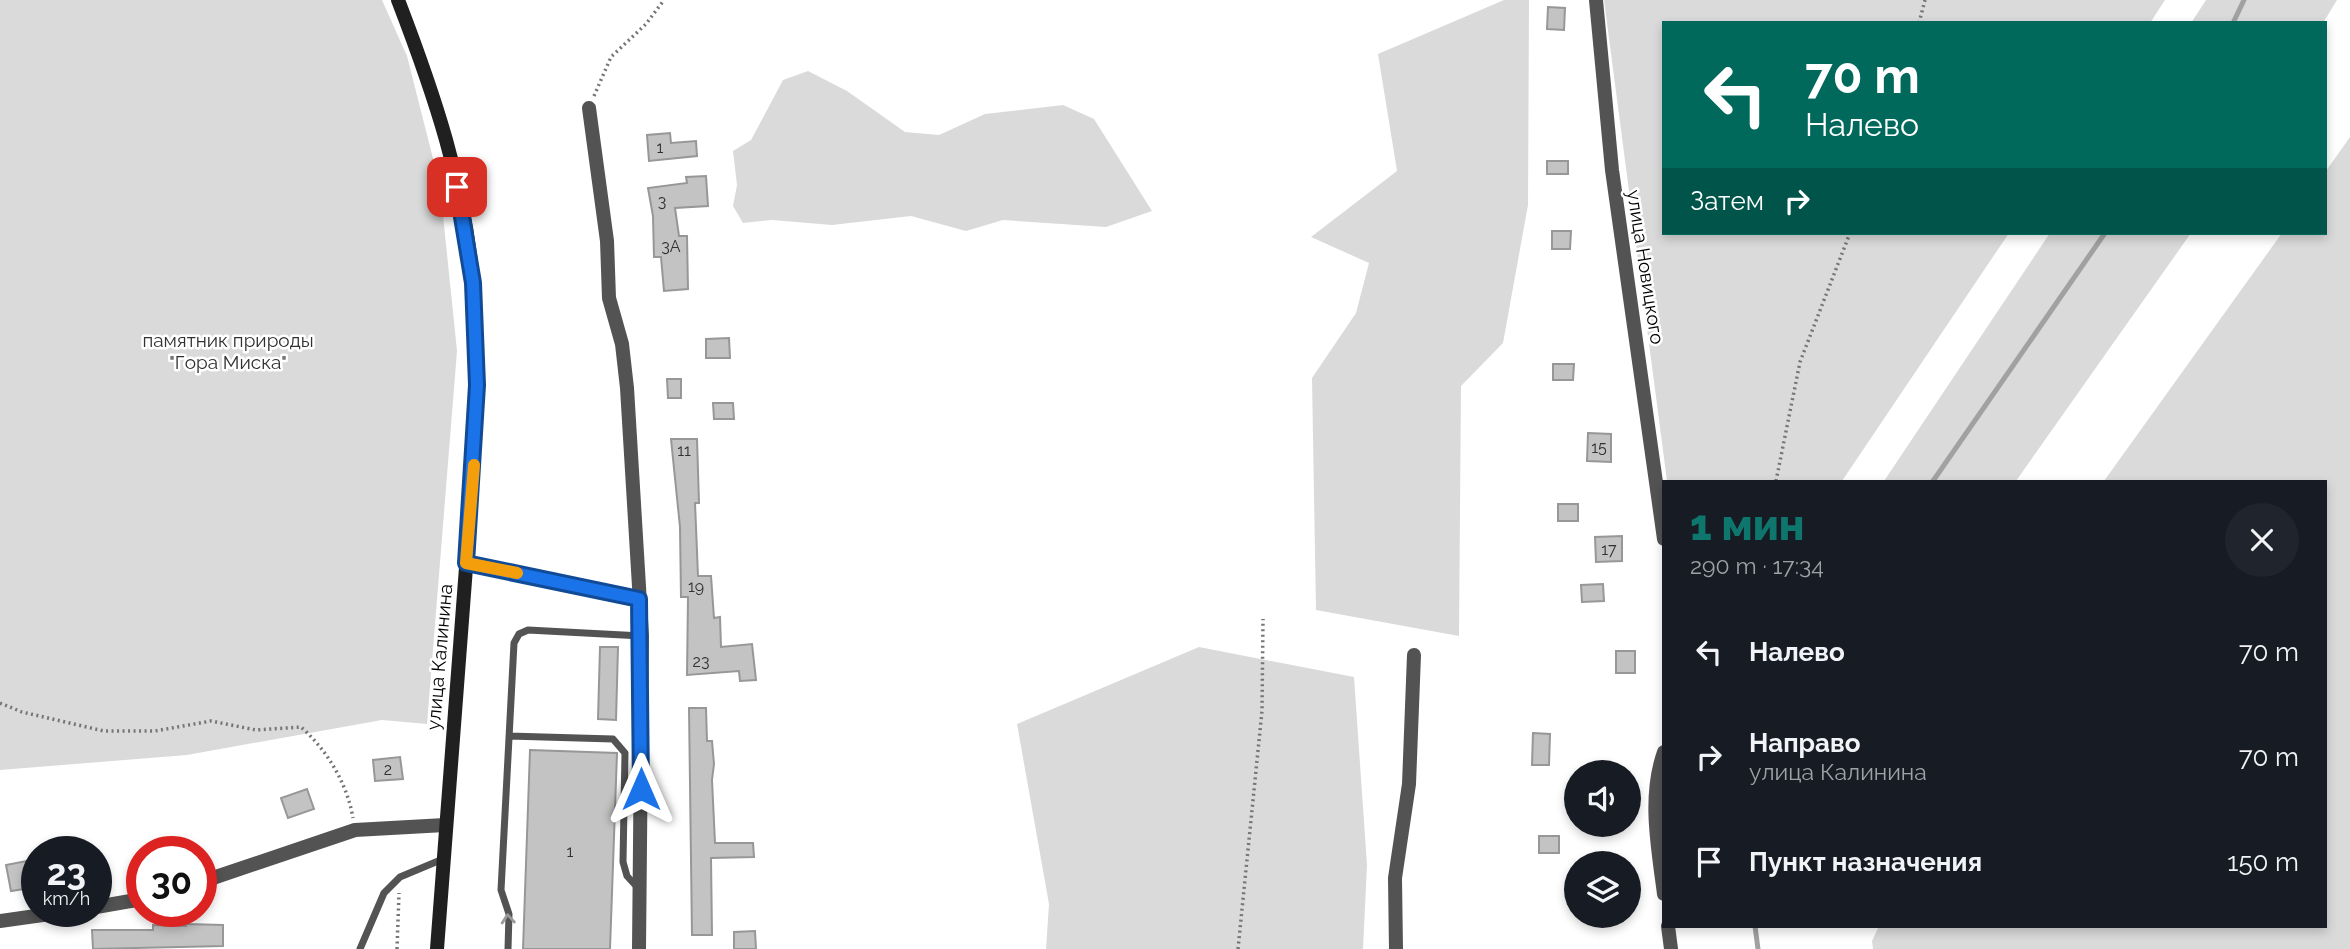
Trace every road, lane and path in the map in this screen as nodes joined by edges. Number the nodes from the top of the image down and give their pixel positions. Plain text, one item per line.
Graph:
1 (398, 0) edge
2 (664, 0) edge
3 (1595, 0) edge
4 (1925, 0) edge
5 (1920, 21) edge
6 (589, 108) joint
7 (1849, 235) edge
8 (1776, 480) edge
9 (1662, 525) edge
10 (466, 563) junction
11 (639, 599) junction
12 (1263, 619) dead end
13 (642, 636) junction
14 (1414, 655) dead end
15 (0, 703) edge
16 (509, 736) junction
17 (1662, 758) edge
18 (445, 825) junction
19 (355, 830) junction
20 (443, 859) junction
21 (217, 877) edge
22 (400, 877) junction
23 (1662, 877) edge
24 (641, 891) junction
25 (21, 918) edge
26 (0, 921) edge
27 (1668, 928) edge
28 (359, 949) edge
29 (397, 949) edge
30 (437, 949) edge
31 (508, 949) edge
32 (639, 949) edge
33 (1238, 949) edge
34 (1395, 949) edge
35 (1671, 949) edge

1 - 10 main road, улица Калинина
2 - 6 path
3 - 9 street, улица Новицкого
4 - 5 path
6 - 11 street
7 - 8 path
10 - 11 street
10 - 18 main road, улица Калинина
11 - 13 street
12 - 33 path
13 - 16 lane
13 - 24 street
14 - 34 street
15 - 19 path
16 - 24 lane
31 -> 16 lane
17 - 23 street
18 - 19 street
18 - 20 main road, улица Калинина
19 - 21 street
20 - 22 lane
20 - 30 main road, улица Калинина
22 - 28 lane
22 - 29 path
24 - 32 street
25 - 26 street
27 - 35 street

